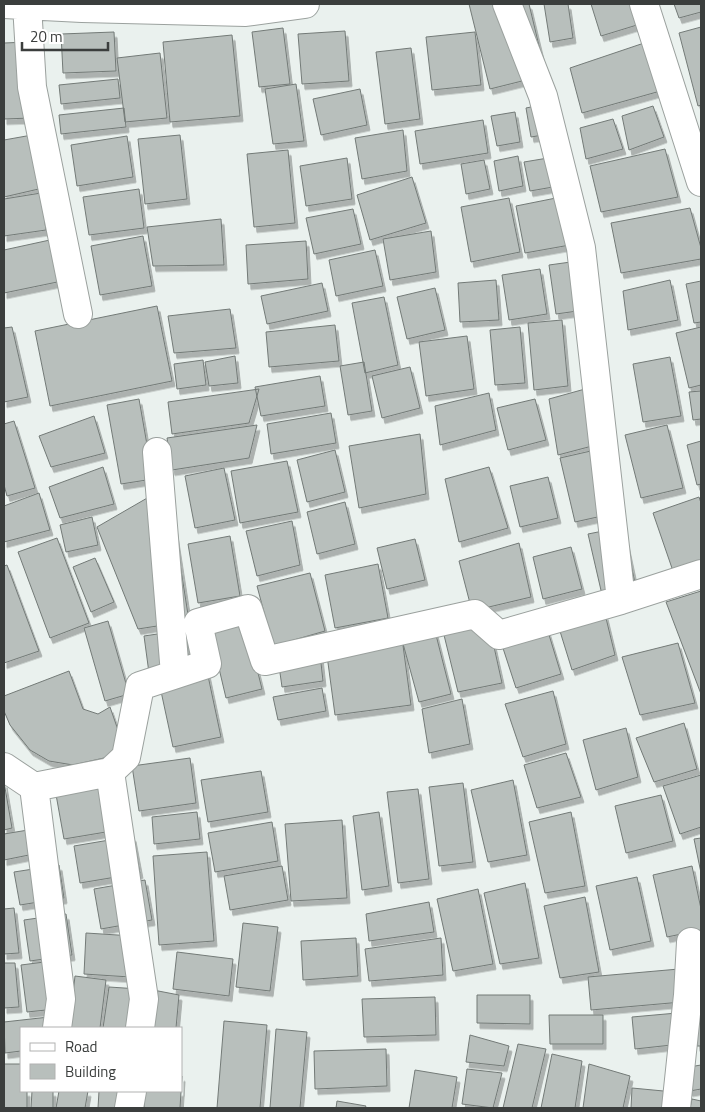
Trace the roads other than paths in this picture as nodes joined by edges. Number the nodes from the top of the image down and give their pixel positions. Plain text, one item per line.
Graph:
1 (305, 4) edge
2 (508, 4) edge
3 (644, 4) edge
4 (15, 5) edge
5 (701, 182) edge
6 (78, 314) dead end
7 (158, 452) dead end
8 (701, 574) edge
9 (621, 600) junction
10 (175, 674) junction
11 (4, 767) edge
12 (110, 772) junction
13 (34, 787) junction
14 (691, 942) dead end
15 (57, 1027) edge
16 (140, 1027) edge
17 (132, 1092) edge
18 (129, 1108) edge
19 (676, 1108) edge

1 - 4 street
2 - 9 street
3 - 5 street
4 - 6 street
7 - 10 street
8 - 9 street
9 - 10 street
10 - 12 street
11 - 13 street
12 - 13 street
12 - 16 street
13 - 15 street
14 - 19 street
17 - 18 street

